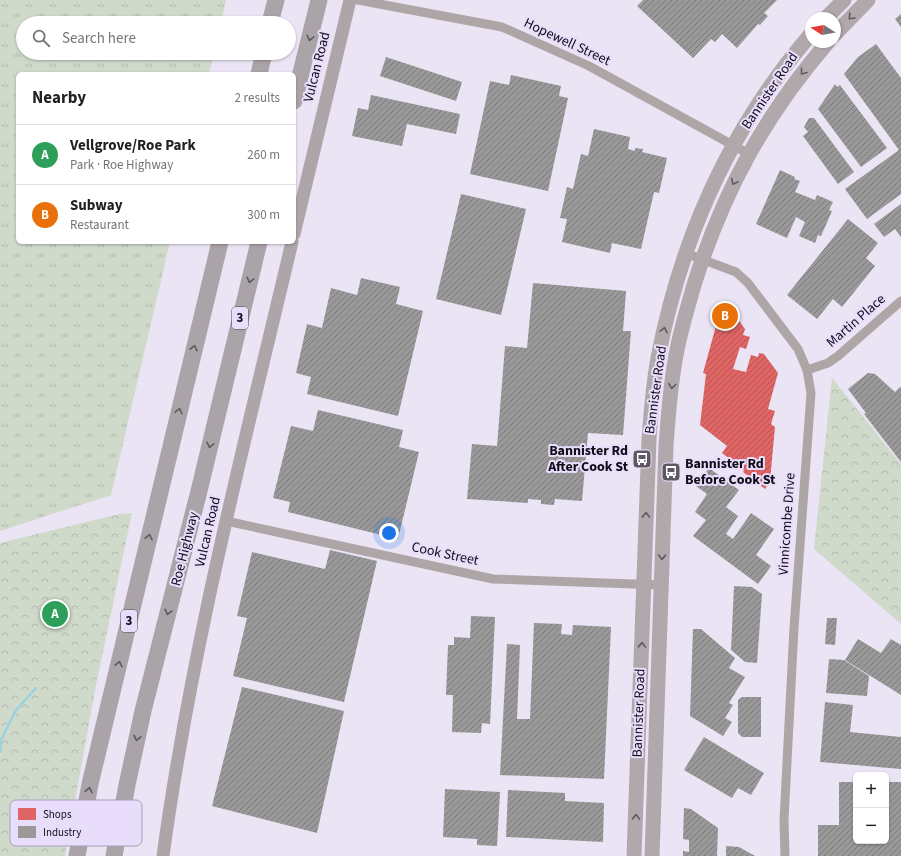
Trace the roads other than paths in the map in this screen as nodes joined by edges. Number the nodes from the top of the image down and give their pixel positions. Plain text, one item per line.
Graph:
1 (276, 0) edge
2 (319, 0) edge
3 (350, 0) edge
4 (358, 0) edge
5 (844, 0) edge
6 (868, 0) edge
7 (832, 12) edge
8 (272, 16) edge
9 (841, 28) edge
10 (805, 41) edge
11 (823, 48) edge
12 (262, 60) edge
13 (259, 72) edge
14 (296, 93) edge
15 (734, 145) junction
16 (749, 154) junction
17 (296, 226) edge
18 (220, 244) edge
19 (259, 244) edge
20 (292, 244) edge
21 (685, 253) junction
22 (702, 259) junction
23 (901, 301) edge
24 (807, 370) junction
25 (226, 521) junction
26 (644, 584) junction
27 (661, 585) junction
28 (87, 800) edge
29 (124, 800) edge
30 (79, 846) edge
31 (116, 846) edge
32 (77, 856) edge
33 (114, 856) edge
34 (163, 856) edge
35 (634, 856) edge
36 (652, 856) edge
37 (785, 856) edge

1 - 8 highway
2 -> 14 highway
3 - 17 street, Vulcan Road
4 - 15 street, Hopewell Street
5 - 7 main road
6 -> 9 main road
10 - 15 main road, Bannister Road
11 -> 16 main road, Bannister Road
12 - 13 highway
15 - 16 street, Hopewell Street
15 - 21 main road, Bannister Road
16 -> 22 main road, Bannister Road
28 -> 18 highway, 3
19 -> 29 highway, Roe Highway / 3
20 - 25 street, Vulcan Road
21 - 22 street, Vinnicombe Drive
26 -> 21 main road, Bannister Road
22 - 24 street, Vinnicombe Drive
22 -> 27 main road, Bannister Road
23 - 24 street, Martin Place
24 - 37 street, Vinnicombe Drive
25 - 26 street, Cook Street
25 - 34 street, Vulcan Road
26 - 27 street, Cook Street
35 -> 26 main road, Bannister Road
27 - 36 main road, Bannister Road
32 -> 30 highway, 3
31 -> 33 highway, Roe Highway / 3

